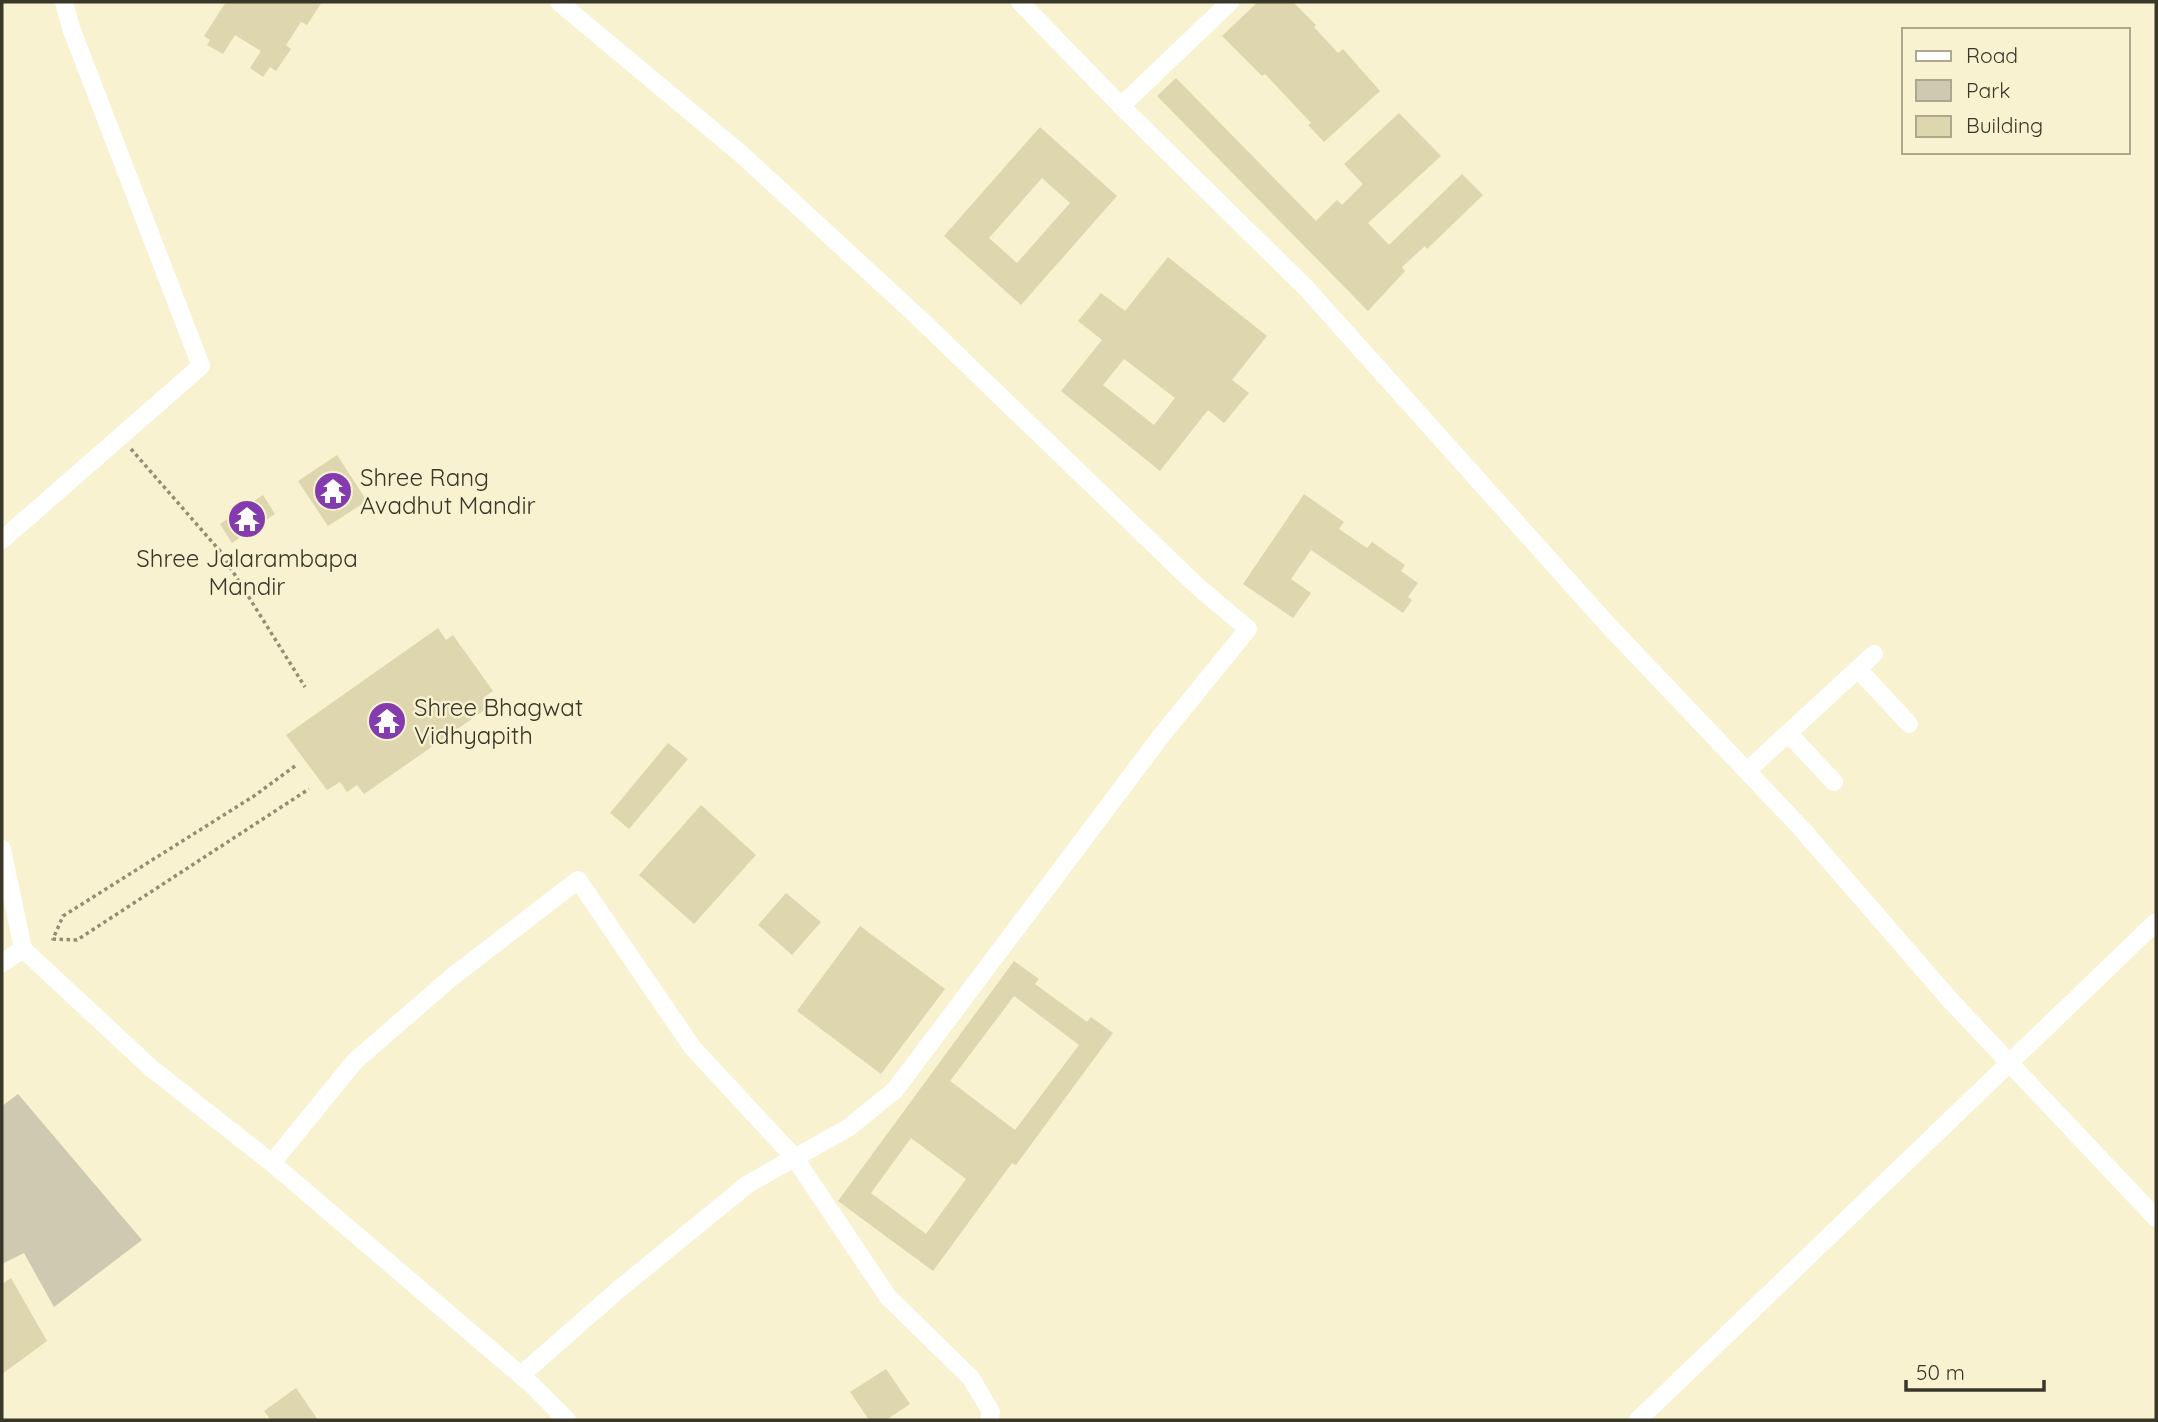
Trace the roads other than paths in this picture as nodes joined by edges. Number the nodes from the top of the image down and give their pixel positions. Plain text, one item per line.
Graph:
1 (64, 2) edge
2 (559, 2) edge
3 (1020, 2) edge
4 (1230, 2) edge
5 (1121, 106) junction
6 (2, 540) edge
7 (1874, 654) dead end
8 (1858, 668) junction
9 (1909, 724) dead end
10 (1788, 733) junction
11 (1747, 771) junction
12 (1834, 782) dead end
13 (2, 849) edge
14 (2156, 922) edge
15 (23, 949) junction
16 (2, 963) edge
17 (2010, 1064) junction
18 (794, 1157) junction
19 (272, 1163) junction
20 (2156, 1218) edge
21 (521, 1375) junction
22 (567, 1420) edge
23 (989, 1420) edge
24 (1638, 1420) edge

1 - 6 street
2 - 18 street
3 - 5 street
4 - 5 street
5 - 11 street
7 - 8 street
8 - 9 street
8 - 10 street
10 - 11 street
10 - 12 street
11 - 17 street
13 - 15 street
14 - 17 street
15 - 16 street
15 - 19 street
17 - 20 street
17 - 24 street
18 - 19 street
18 - 21 street
18 - 23 street
19 - 21 street
21 - 22 street

